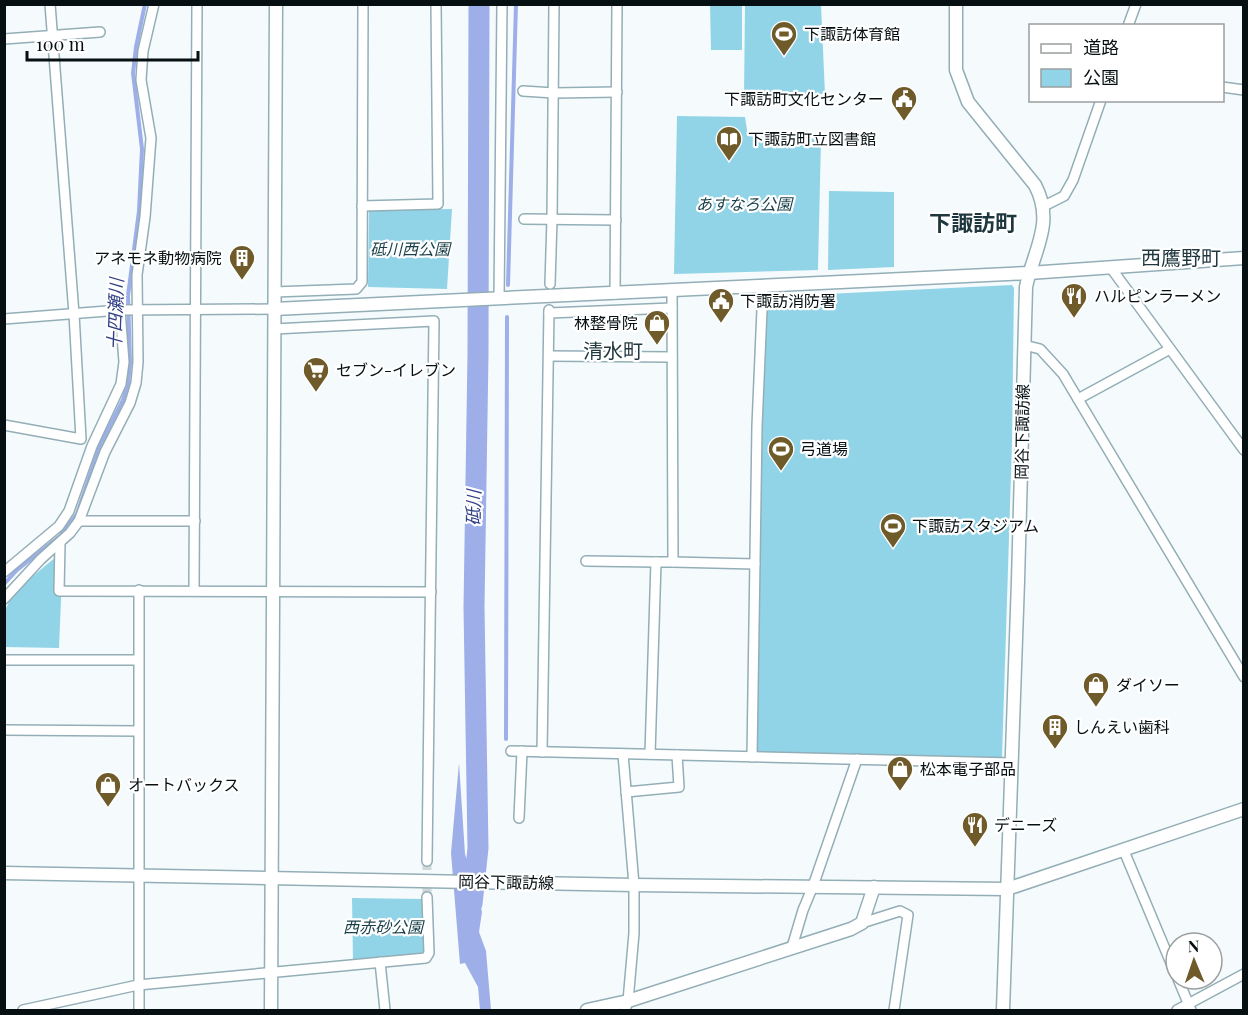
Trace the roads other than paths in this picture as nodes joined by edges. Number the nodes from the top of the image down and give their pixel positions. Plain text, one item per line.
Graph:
1 (50, 4) edge
2 (154, 4) edge
3 (197, 4) edge
4 (276, 4) edge
5 (363, 4) edge
6 (436, 4) edge
7 (502, 4) edge
8 (555, 4) edge
9 (617, 4) edge
10 (956, 4) edge
11 (1136, 4) edge
12 (1129, 24) edge
13 (100, 32) dead end
14 (52, 36) junction
15 (4, 39) edge
16 (1224, 87) edge
17 (1244, 90) edge
18 (523, 91) dead end
19 (617, 92) junction
20 (554, 93) junction
21 (1100, 102) edge
22 (362, 206) junction
23 (1044, 206) junction
24 (524, 219) dead end
25 (552, 219) junction
26 (616, 220) junction
27 (1244, 258) edge
28 (1111, 268) junction
29 (1029, 273) junction
30 (550, 284) dead end
31 (763, 286) junction
32 (672, 291) junction
33 (274, 292) junction
34 (615, 294) junction
35 (497, 300) junction
36 (197, 308) junction
37 (672, 308) junction
38 (136, 309) junction
39 (274, 309) junction
40 (120, 310) junction
41 (74, 314) junction
42 (4, 319) edge
43 (274, 328) junction
44 (1024, 345) junction
45 (1170, 349) junction
46 (549, 356) junction
47 (672, 357) junction
48 (1078, 399) junction
49 (4, 425) edge
50 (1244, 450) edge
51 (79, 521) junction
52 (195, 521) junction
53 (60, 543) junction
54 (586, 561) dead end
55 (656, 562) junction
56 (673, 562) junction
57 (755, 564) junction
58 (12, 574) edge
59 (139, 590) junction
60 (194, 590) junction
61 (273, 591) junction
62 (431, 592) junction
63 (4, 599) edge
64 (4, 660) edge
65 (138, 660) junction
66 (1244, 677) edge
67 (4, 730) edge
68 (138, 731) junction
69 (511, 751) dead end
70 (522, 751) junction
71 (542, 752) junction
72 (623, 753) junction
73 (651, 754) junction
74 (677, 755) junction
75 (752, 757) junction
76 (857, 759) junction
77 (1012, 763) junction
78 (626, 792) junction
79 (1244, 809) edge
80 (519, 818) dead end
81 (1124, 851) junction
82 (427, 861) tunnel mouth
83 (4, 873) edge
84 (138, 875) junction
85 (271, 878) junction
86 (634, 885) junction
87 (813, 886) junction
88 (874, 887) junction
89 (1007, 889) junction
90 (427, 897) tunnel mouth
91 (862, 923) junction
92 (1164, 946) edge
93 (792, 947) junction
94 (380, 962) junction
95 (271, 973) junction
96 (1244, 974) edge
97 (138, 985) junction
98 (1183, 991) edge
99 (626, 1006) edge
100 (1190, 1008) edge
101 (23, 1011) edge
102 (139, 1011) edge
103 (271, 1011) edge
104 (385, 1011) edge
105 (587, 1011) edge
106 (894, 1011) edge
107 (1003, 1011) edge
108 (1177, 1011) edge

1 - 14 street
2 - 38 street
3 - 36 street
4 - 33 street
5 - 22 street
6 - 22 street
7 - 35 street
8 - 20 street
9 - 19 street
10 - 23 street
11 - 12 street
13 - 14 street
14 - 15 street
14 - 41 street
16 - 17 street
18 - 20 street
19 - 20 street
19 - 26 street
20 - 25 street
21 - 23 street
22 - 33 street
23 - 29 street, 岡谷下諏訪線
24 - 25 street
25 - 26 street
25 - 30 street
26 - 34 street
27 - 28 street
28 - 29 street
28 - 45 street
29 - 31 street
29 - 44 street, 岡谷下諏訪線
31 - 32 street
31 - 57 street
32 - 34 street
32 - 37 street
33 - 39 street
34 - 35 street
35 - 39 street
36 - 38 street
36 - 39 street
36 - 52 street
37 - 46 street
37 - 47 street
38 - 40 street
38 - 51 street
39 - 43 street
40 - 41 street
40 - 58 street
41 - 42 street
41 - 49 street
43 - 61 street
43 - 62 street
44 - 48 street
44 - 77 street, 岡谷下諏訪線
45 - 48 street
45 - 50 street
46 - 47 street
46 - 71 street
47 - 56 street
48 - 66 street
51 - 52 street
51 - 53 street
52 - 60 street
53 - 58 street
53 - 59 street
54 - 55 street
55 - 56 street
55 - 73 street
56 - 57 street
57 - 75 street
58 - 63 street
59 - 60 street
59 - 65 street
60 - 61 street
61 - 62 street
61 - 85 street
62 - 82 street
64 - 65 street
65 - 68 street
67 - 68 street
68 - 84 street
69 - 70 street
70 - 71 street
70 - 80 street
71 - 72 street
72 - 73 street
72 - 78 street
73 - 74 street
74 - 75 street
74 - 78 street
75 - 76 street
76 - 77 street
76 - 87 street
77 - 89 street, 岡谷下諏訪線
78 - 86 street
79 - 81 street, 岡谷下諏訪線
81 - 89 street, 岡谷下諏訪線
81 - 92 street
83 - 84 street, 岡谷下諏訪線
84 - 85 street, 岡谷下諏訪線
84 - 97 street
85 - 86 street, 岡谷下諏訪線
85 - 95 street
86 - 87 street, 岡谷下諏訪線
86 - 99 street
87 - 88 street, 岡谷下諏訪線
87 - 93 street
88 - 89 street, 岡谷下諏訪線
88 - 91 street
89 - 107 street
90 - 94 street
91 - 93 street
91 - 106 street
93 - 99 street
94 - 95 street
94 - 104 street
95 - 97 street
95 - 103 street
96 - 100 street
97 - 101 street
97 - 102 street
98 - 100 street
99 - 105 street
100 - 108 street

